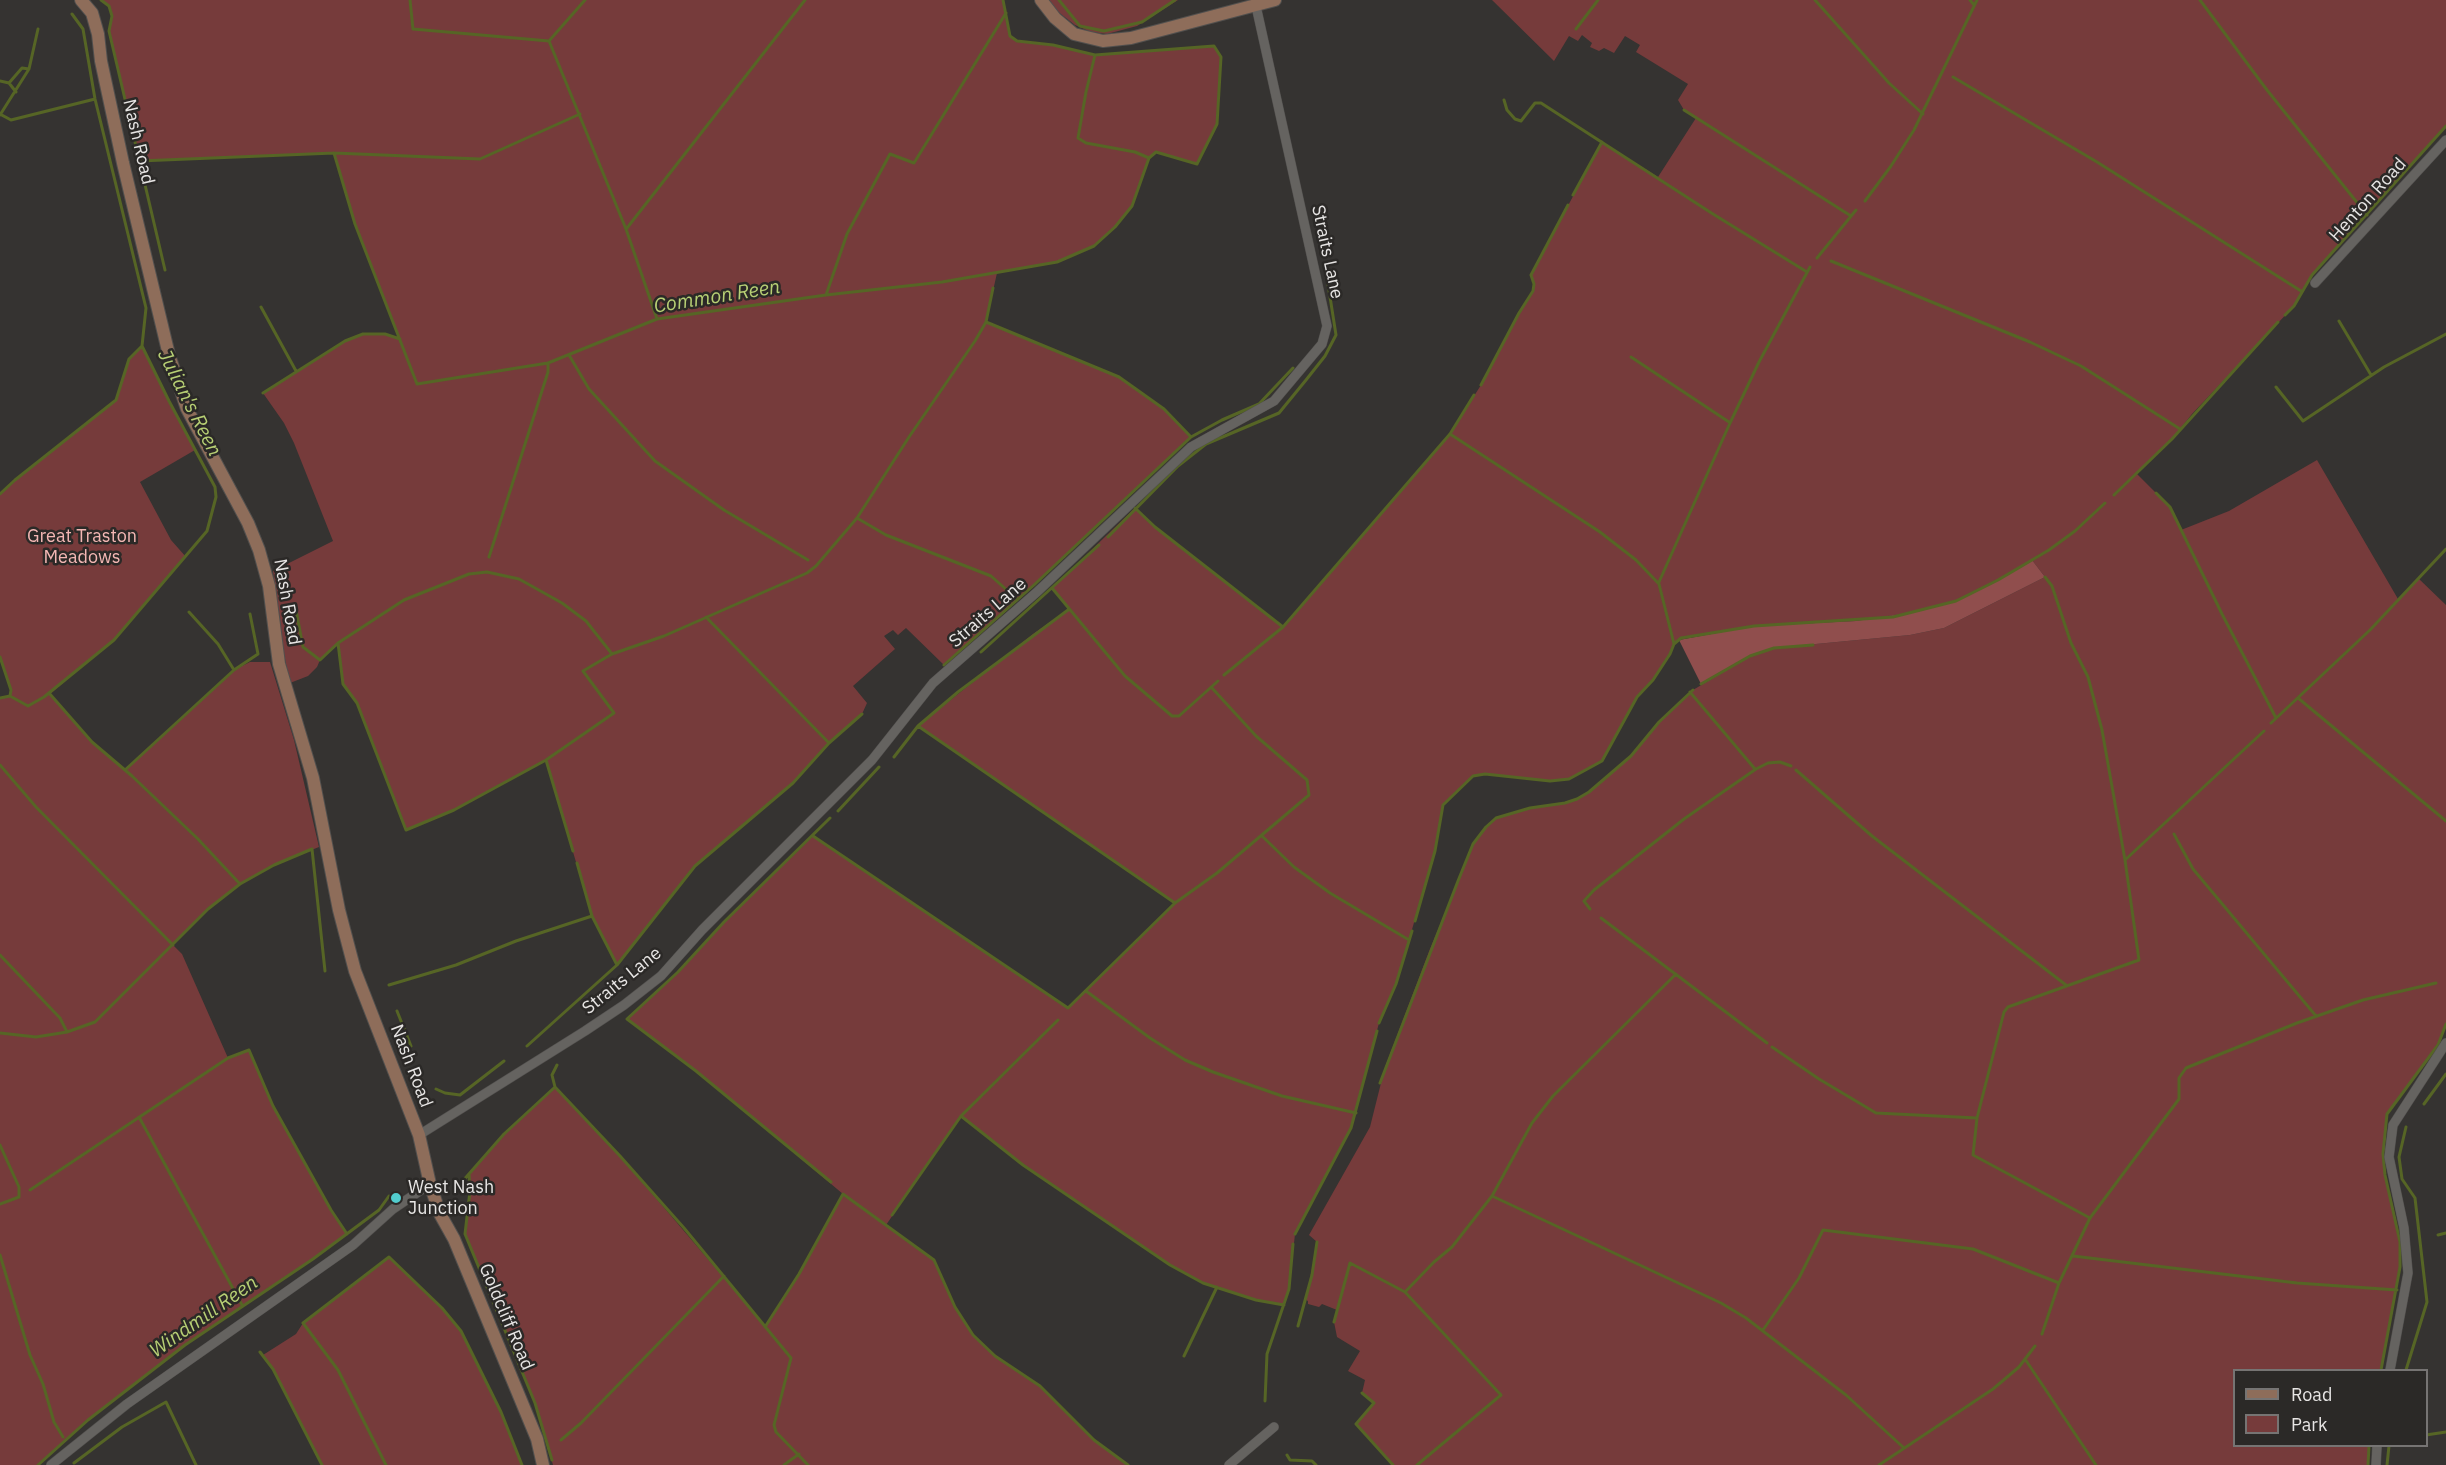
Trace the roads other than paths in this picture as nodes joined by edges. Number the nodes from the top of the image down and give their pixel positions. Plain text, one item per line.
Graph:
1 (81, 0) edge
2 (1041, 0) edge
3 (1275, 0) edge
4 (1256, 6) junction
5 (2446, 140) edge
6 (2315, 283) dead end
7 (2446, 1043) edge
8 (419, 1135) junction
9 (430, 1184) junction
10 (2390, 1369) edge
11 (1274, 1427) dead end
12 (2377, 1447) edge
13 (51, 1465) edge
14 (543, 1465) edge
15 (1229, 1465) edge
16 (2376, 1465) edge

1 - 8 street, Nash Road
2 - 4 street
3 - 4 street
4 - 8 street, Straits Lane
5 - 6 street, Henton Road
7 - 10 street
8 - 9 street, Nash Road
9 - 13 street
9 - 14 street, Goldcliff Road
11 - 15 street
12 - 16 street

